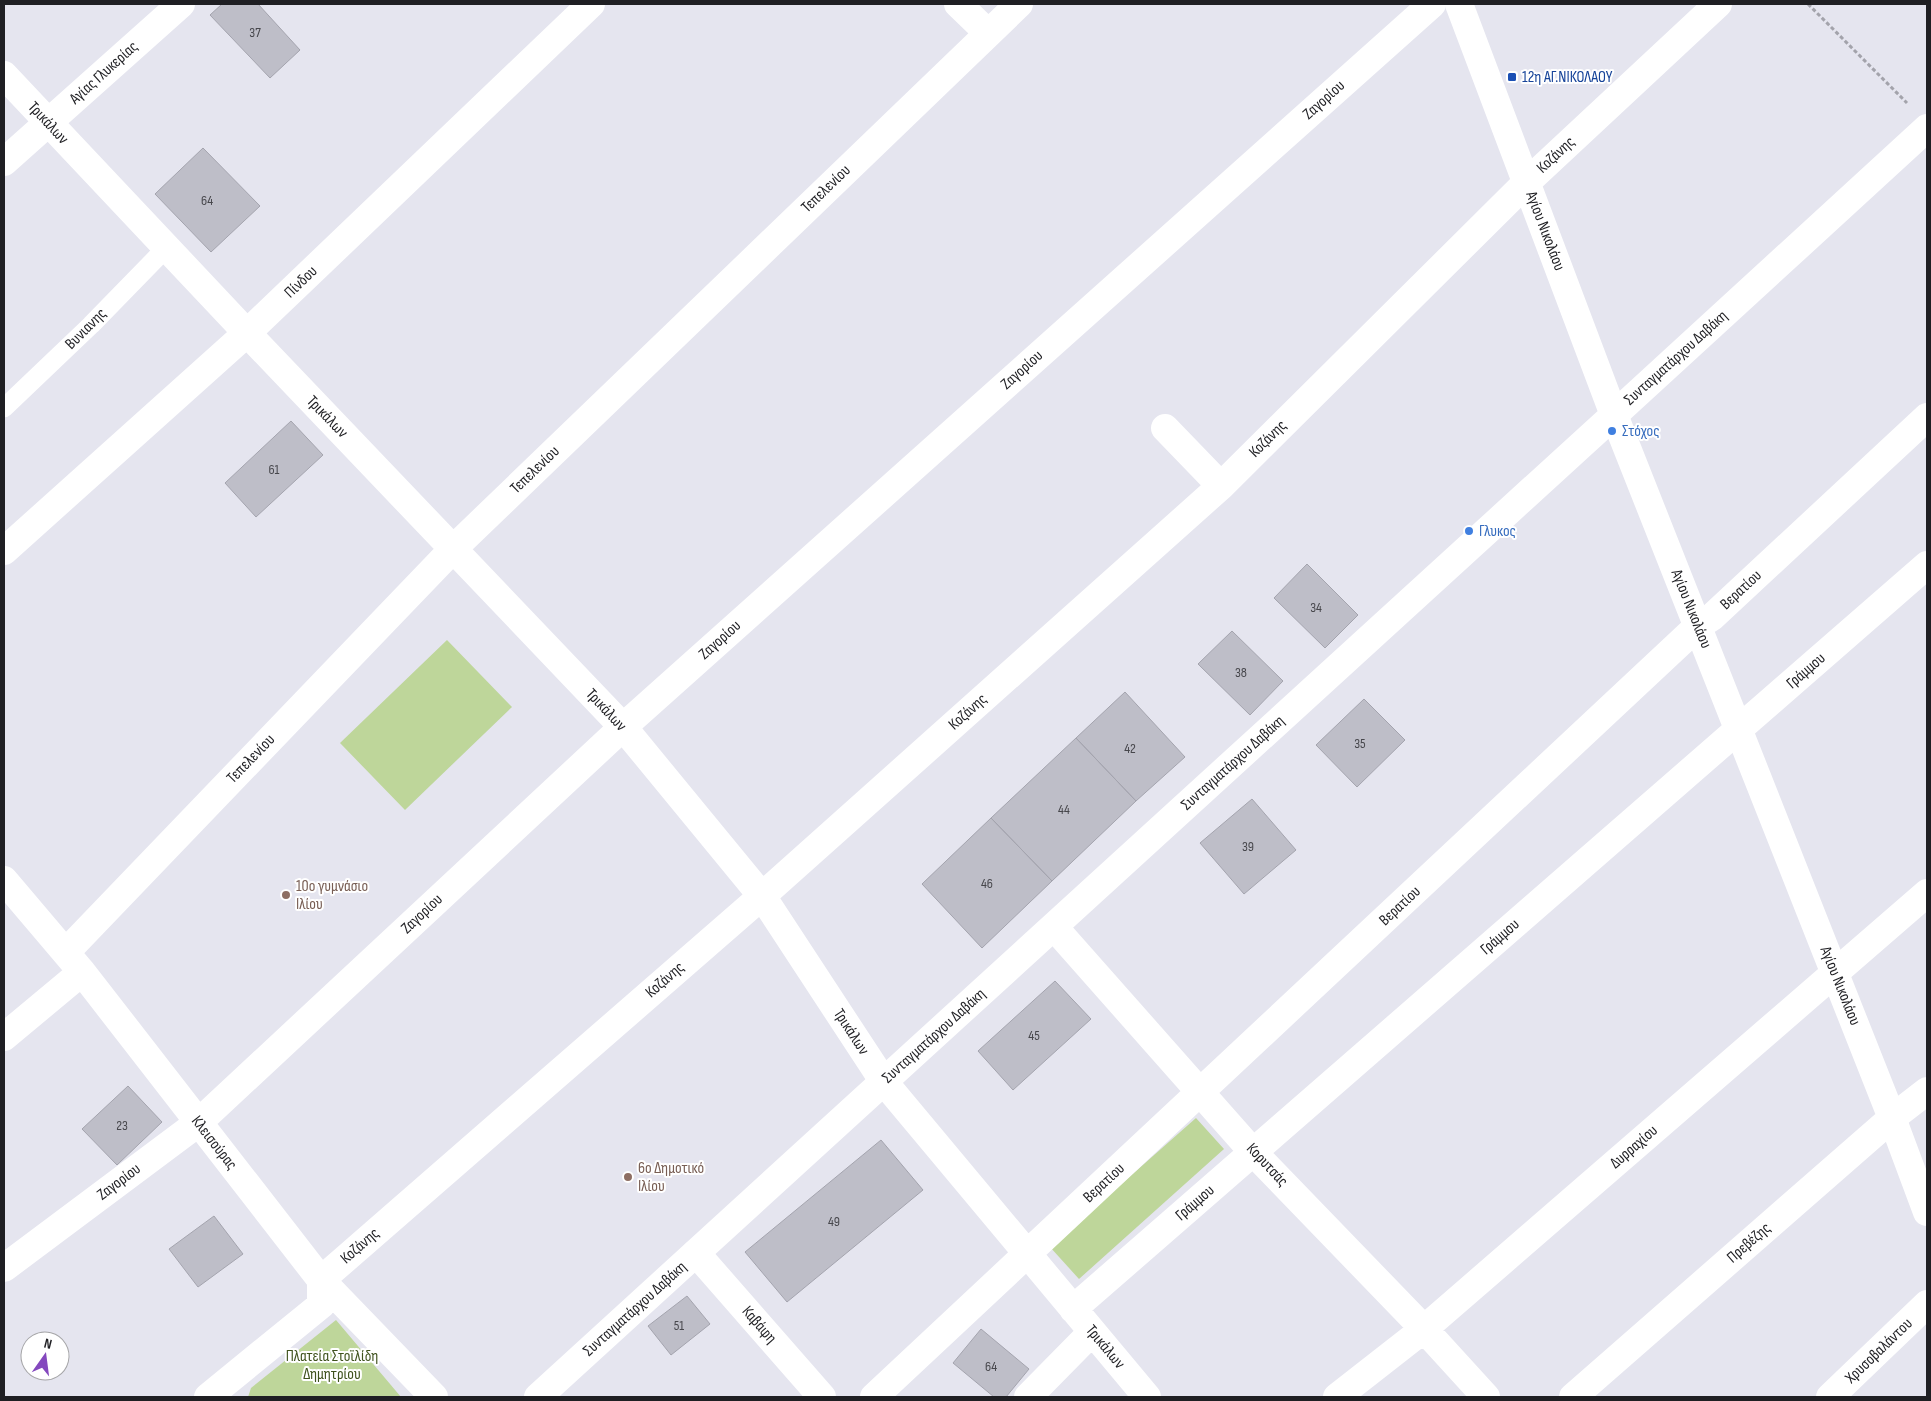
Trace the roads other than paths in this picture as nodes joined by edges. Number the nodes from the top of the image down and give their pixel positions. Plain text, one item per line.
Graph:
1 (181, 4) edge
2 (591, 4) edge
3 (958, 4) edge
4 (1019, 4) edge
5 (1432, 4) edge
6 (1459, 4) edge
7 (1718, 4) edge
8 (988, 33) junction
9 (4, 75) edge
10 (49, 123) junction
11 (1927, 128) edge
12 (4, 162) edge
13 (1527, 182) junction
14 (166, 248) junction
15 (247, 333) junction
16 (4, 408) edge
17 (1614, 415) junction
18 (1927, 417) edge
19 (1165, 428) dead end
20 (1221, 486) junction
21 (453, 549) junction
22 (4, 551) edge
23 (1927, 565) edge
24 (1698, 626) junction
25 (623, 726) junction
26 (1739, 730) junction
27 (4, 880) edge
28 (1927, 894) edge
29 (762, 896) junction
30 (1054, 927) junction
31 (74, 962) junction
32 (1834, 972) junction
33 (4, 1037) edge
34 (884, 1082) junction
35 (1927, 1091) edge
36 (1201, 1092) junction
37 (1892, 1118) junction
38 (198, 1123) junction
39 (1254, 1152) junction
40 (1927, 1212) edge
41 (696, 1253) junction
42 (1028, 1254) junction
43 (4, 1268) edge
44 (321, 1280) junction
45 (1927, 1304) edge
46 (1073, 1309) junction
47 (1424, 1330) junction
48 (1092, 1332) junction
49 (208, 1397) edge
50 (434, 1397) edge
51 (538, 1397) edge
52 (822, 1397) edge
53 (874, 1397) edge
54 (1028, 1397) edge
55 (1146, 1397) edge
56 (1337, 1397) edge
57 (1486, 1397) edge
58 (1573, 1397) edge
59 (1830, 1397) edge

1 - 10 street, Αγίας Γλυκερίας
2 - 15 street, Πίνδου
3 - 8 street
4 - 8 street, Τεπελενίου
5 - 25 street, Ζαγορίου
6 - 13 street, Αγίου Νικολάου
7 - 13 street, Κοζάνης
8 - 21 street, Τεπελενίου
9 - 10 street, Τρικάλων
10 - 12 street, Αγίας Γλυκερίας
10 - 14 street, Τρικάλων
11 - 17 street, Συνταγματάρχου Δαβάκη
13 - 17 street, Αγίου Νικολάου
13 - 20 street, Κοζάνης
14 - 15 street, Τρικάλων
14 - 16 lane, Βυνιανης
15 - 21 street, Τρικάλων
15 - 22 street, Πίνδου
17 - 24 street, Αγίου Νικολάου
17 - 30 street, Συνταγματάρχου Δαβάκη
18 - 24 street, Βερατίου
19 - 20 street
20 - 29 street, Κοζάνης
21 - 25 street, Τρικάλων
21 - 31 street, Τεπελενίου
23 - 26 street, Γράμμου
24 - 26 street, Αγίου Νικολάου
24 - 36 street, Βερατίου
25 - 29 street, Τρικάλων
25 - 38 street, Ζαγορίου
26 - 32 street, Αγίου Νικολάου
26 - 39 street, Γράμμου
27 - 31 street, Κλεισούρας
28 - 32 street, Δυρραχίου
29 - 34 street, Τρικάλων
29 - 44 street, Κοζάνης
30 - 34 street, Συνταγματάρχου Δαβάκη
30 - 36 street, Κορυτσάς
31 - 33 street, Τεπελενίου
31 - 38 street, Κλεισούρας
32 - 37 street, Αγίου Νικολάου
32 - 47 street, Δυρραχίου
34 - 41 street, Συνταγματάρχου Δαβάκη
34 - 42 street, Τρικάλων
35 - 37 street, Πρεβέζης
36 - 39 street, Κορυτσάς
36 - 42 street, Βερατίου
37 - 40 street, Αγίου Νικολάου
37 - 58 street, Πρεβέζης
38 - 43 street, Ζαγορίου
38 - 44 street, Κλεισούρας
39 - 46 street, Γράμμου
39 - 47 street, Κορυτσάς
41 - 51 street, Συνταγματάρχου Δαβάκη
41 - 52 street, Καβάφη
42 - 46 street, Τρικάλων
42 - 53 street, Βερατίου
44 - 49 street
44 - 50 street, Κλεισούρας
45 - 59 street, Χρυσοβαλάντου
46 - 48 street, Τρικάλων
47 - 56 street, Δυρραχίου
47 - 57 street, Κορυτσάς
48 - 54 street
48 - 55 street, Τρικάλων

